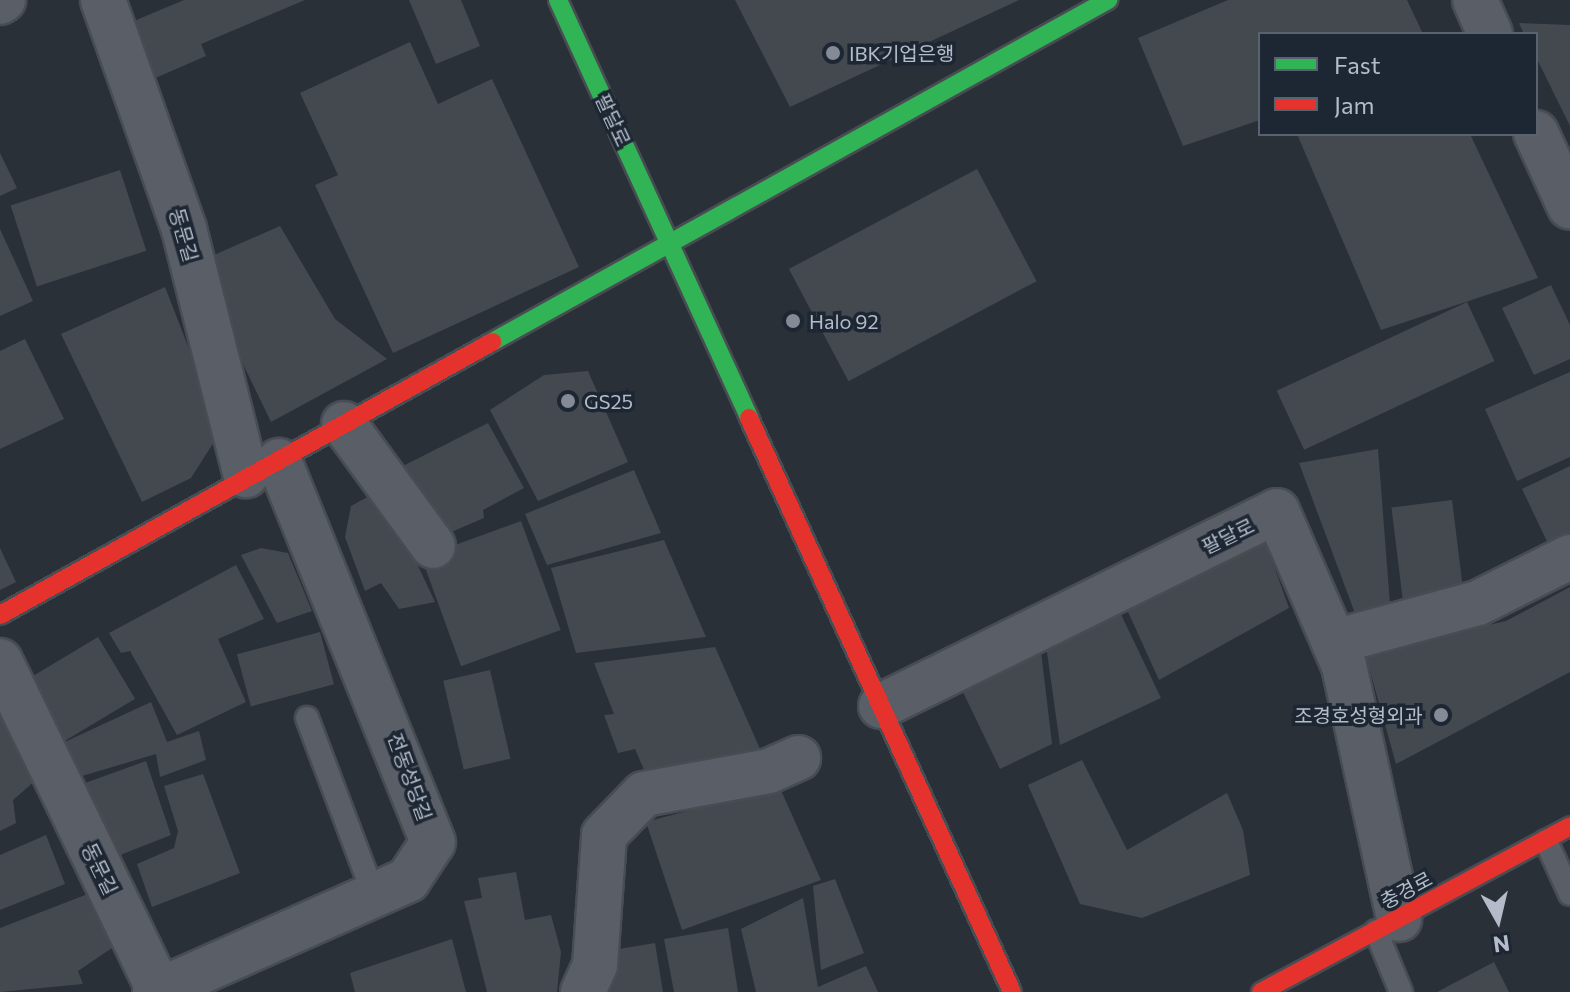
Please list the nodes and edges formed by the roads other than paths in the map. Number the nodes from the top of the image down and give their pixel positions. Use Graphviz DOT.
graph roads {
  1 [pos="103,0"];
  2 [pos="558,0"];
  3 [pos="1108,0"];
  4 [pos="1475,0"];
  5 [pos="1489,32"];
  6 [pos="1537,136"];
  7 [pos="1570,207"];
  8 [pos="668,241"];
  9 [pos="344,424"];
  10 [pos="262,468"];
  11 [pos="433,546"];
  12 [pos="1570,557"];
  13 [pos="0,615"];
  14 [pos="1334,642"];
  15 [pos="0,661"];
  16 [pos="881,706"];
  17 [pos="307,718"];
  18 [pos="798,758"];
  19 [pos="1570,826"];
  20 [pos="1546,841"];
  21 [pos="1570,894"];
  22 [pos="374,895"];
  23 [pos="1387,925"];
  24 [pos="157,991"];
  25 [pos="583,992"];
  26 [pos="1012,992"];
  27 [pos="1261,992"];
  28 [pos="1401,992"];
  1 -- 10 [label="street, 동문길"];
  2 -- 8 [label="street, 팔달로"];
  3 -- 8 [label="street"];
  4 -- 5 [label="street"];
  6 -- 7 [label="street"];
  8 -- 9 [label="street"];
  8 -- 16 [label="street, 팔달로"];
  9 -- 10 [label="street"];
  9 -- 11 [label="street"];
  10 -- 13 [label="street"];
  10 -- 22 [label="street, 전동성당길"];
  12 -- 14 [label="street"];
  14 -- 16 [label="street, 팔달로"];
  14 -- 23 [label="street, 팔달로"];
  15 -- 24 [label="street, 동문길"];
  16 -- 26 [label="street, 팔달로"];
  17 -- 22 [label="lane"];
  18 -- 25 [label="street"];
  19 -- 20 [label="street, 충경로"];
  20 -- 21 [label="lane"];
  20 -- 23 [label="street, 충경로"];
  22 -- 24 [label="street, 전동성당길"];
  23 -- 27 [label="street, 충경로"];
  23 -- 28 [label="lane"];
}
